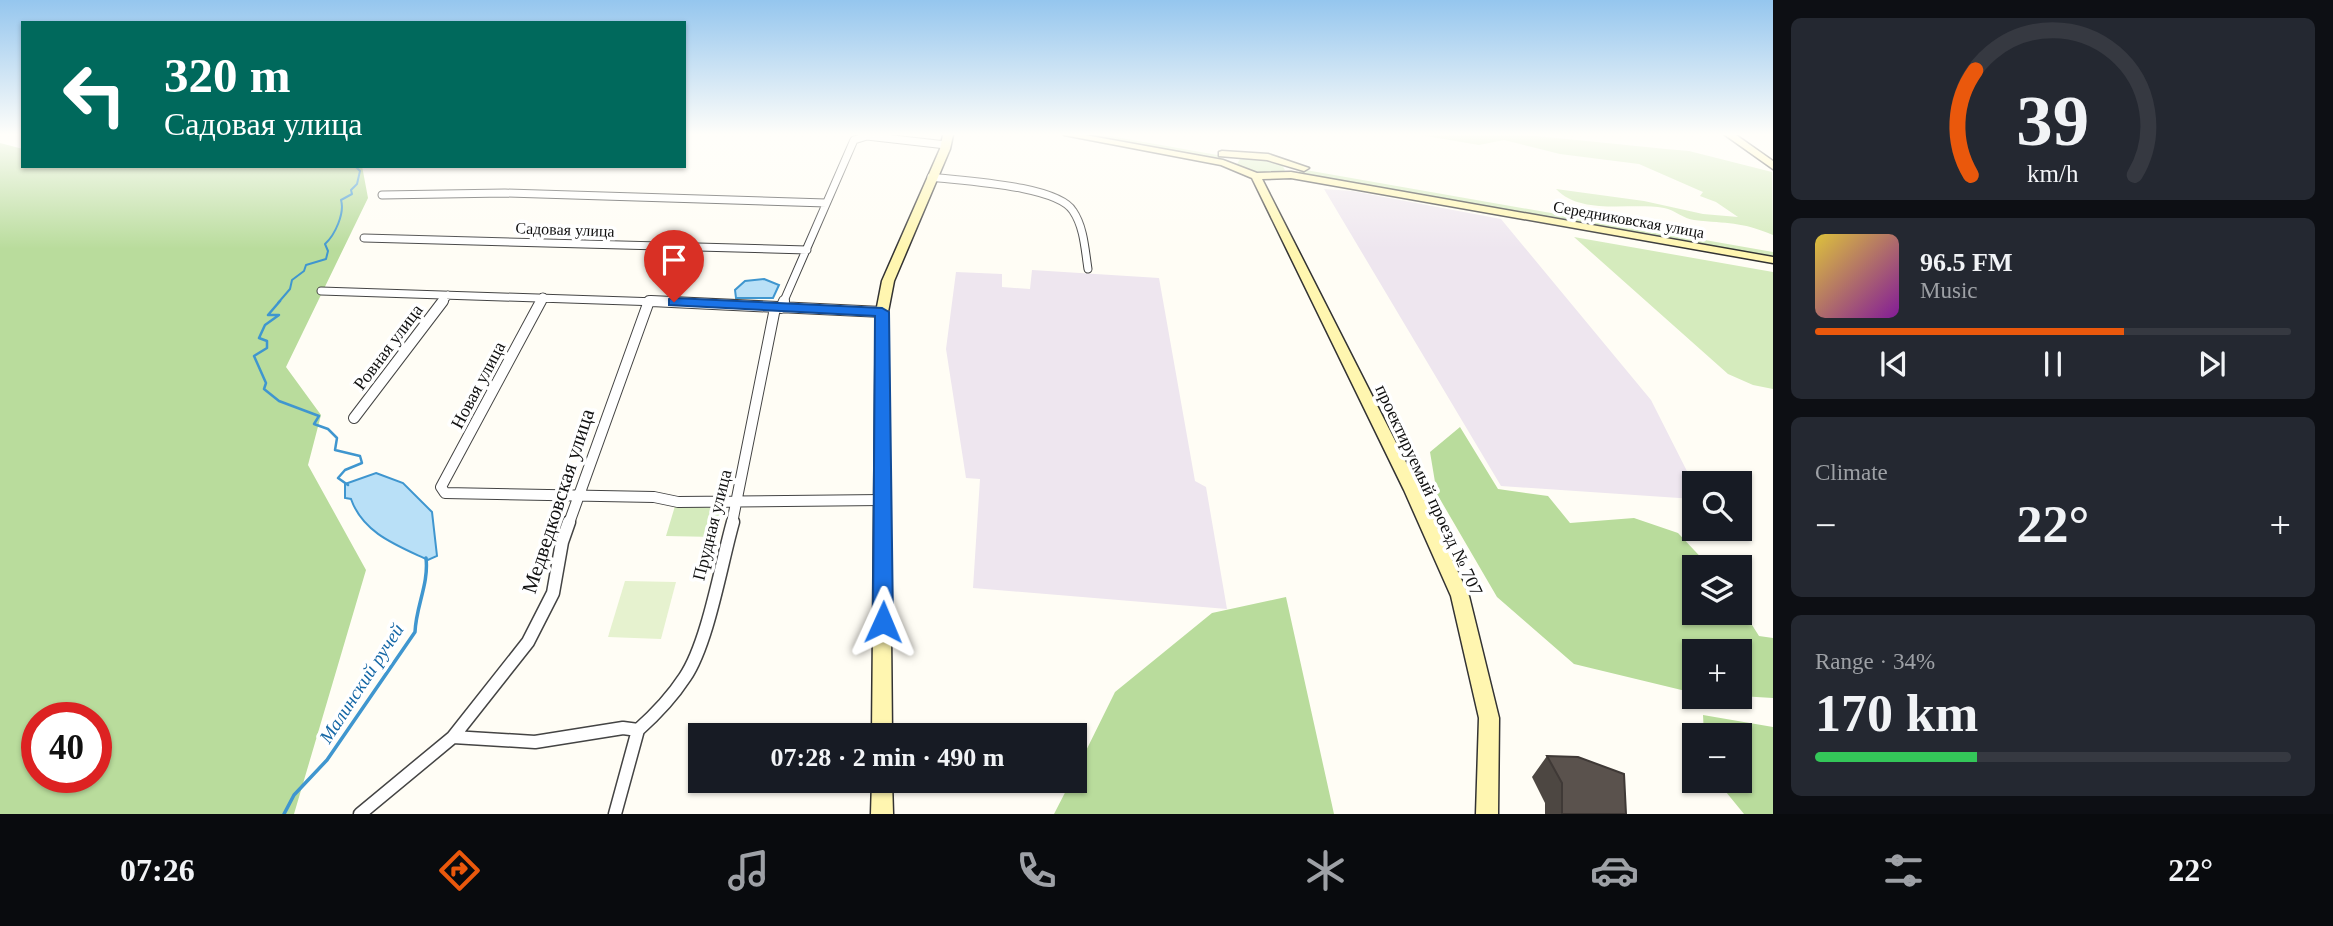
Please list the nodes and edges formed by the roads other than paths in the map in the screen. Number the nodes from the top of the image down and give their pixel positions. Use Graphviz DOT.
graph roads {
  1 [pos="839,173"];
  2 [pos="933,173"];
  3 [pos="1252,173"];
  4 [pos="1280,173"];
  5 [pos="1306,173"];
  6 [pos="1309,173"];
  7 [pos="1256,176"];
  8 [pos="931,177"];
  9 [pos="382,195"];
  10 [pos="826,203"];
  11 [pos="364,238"];
  12 [pos="807,250"];
  13 [pos="1773,251"];
  14 [pos="1773,260"];
  15 [pos="1088,269"];
  16 [pos="321,292"];
  17 [pos="448,295"];
  18 [pos="543,297"];
  19 [pos="649,301"];
  20 [pos="778,308"];
  21 [pos="882,312"];
  22 [pos="354,418"];
  23 [pos="578,496"];
  24 [pos="882,500"];
  25 [pos="738,501"];
  26 [pos="882,723"];
  27 [pos="638,730"];
  28 [pos="453,737"];
  29 [pos="882,793"];
  30 [pos="360,814"];
  31 [pos="615,814"];
  32 [pos="882,814"];
  33 [pos="1487,814"];
  1 -- 10 [label="street, Прудная улица"];
  2 -- 8 [label="street"];
  3 -- 7 [label="street, Середниковская улица"];
  4 -- 7 [label="street, Середниковская улица"];
  5 -- 14 [label="street, Середниковская улица"];
  6 -- 13 [label="street, Середниковская улица"];
  7 -- 33 [label="street, проектируемый проезд № 707"];
  8 -- 15 [label="street"];
  8 -- 21 [label="street"];
  9 -- 10 [label="street, Садовая улица"];
  10 -- 12 [label="street, Прудная улица"];
  11 -- 12 [label="street, Садовая улица"];
  12 -- 20 [label="street, Прудная улица"];
  16 -- 17 [label="street"];
  17 -- 18 [label="street"];
  17 -- 22 [label="street, Ровная улица"];
  18 -- 19 [label="street"];
  18 -- 23 [label="street, Новая улица"];
  19 -- 20 [label="street"];
  19 -- 23 [label="street, Медведковская улица"];
  20 -- 21 [label="street"];
  20 -- 25 [label="street, Прудная улица"];
  21 -- 24 [label="street"];
  23 -- 25 [label="street"];
  23 -- 28 [label="street, Медведковская улица"];
  24 -- 25 [label="street"];
  24 -- 26 [label="street"];
  25 -- 27 [label="street, Прудная улица"];
  27 -- 28 [label="street"];
  27 -- 31 [label="street"];
  28 -- 30 [label="street, Медведковская улица"];
  29 -- 32 [label="street"];
}
